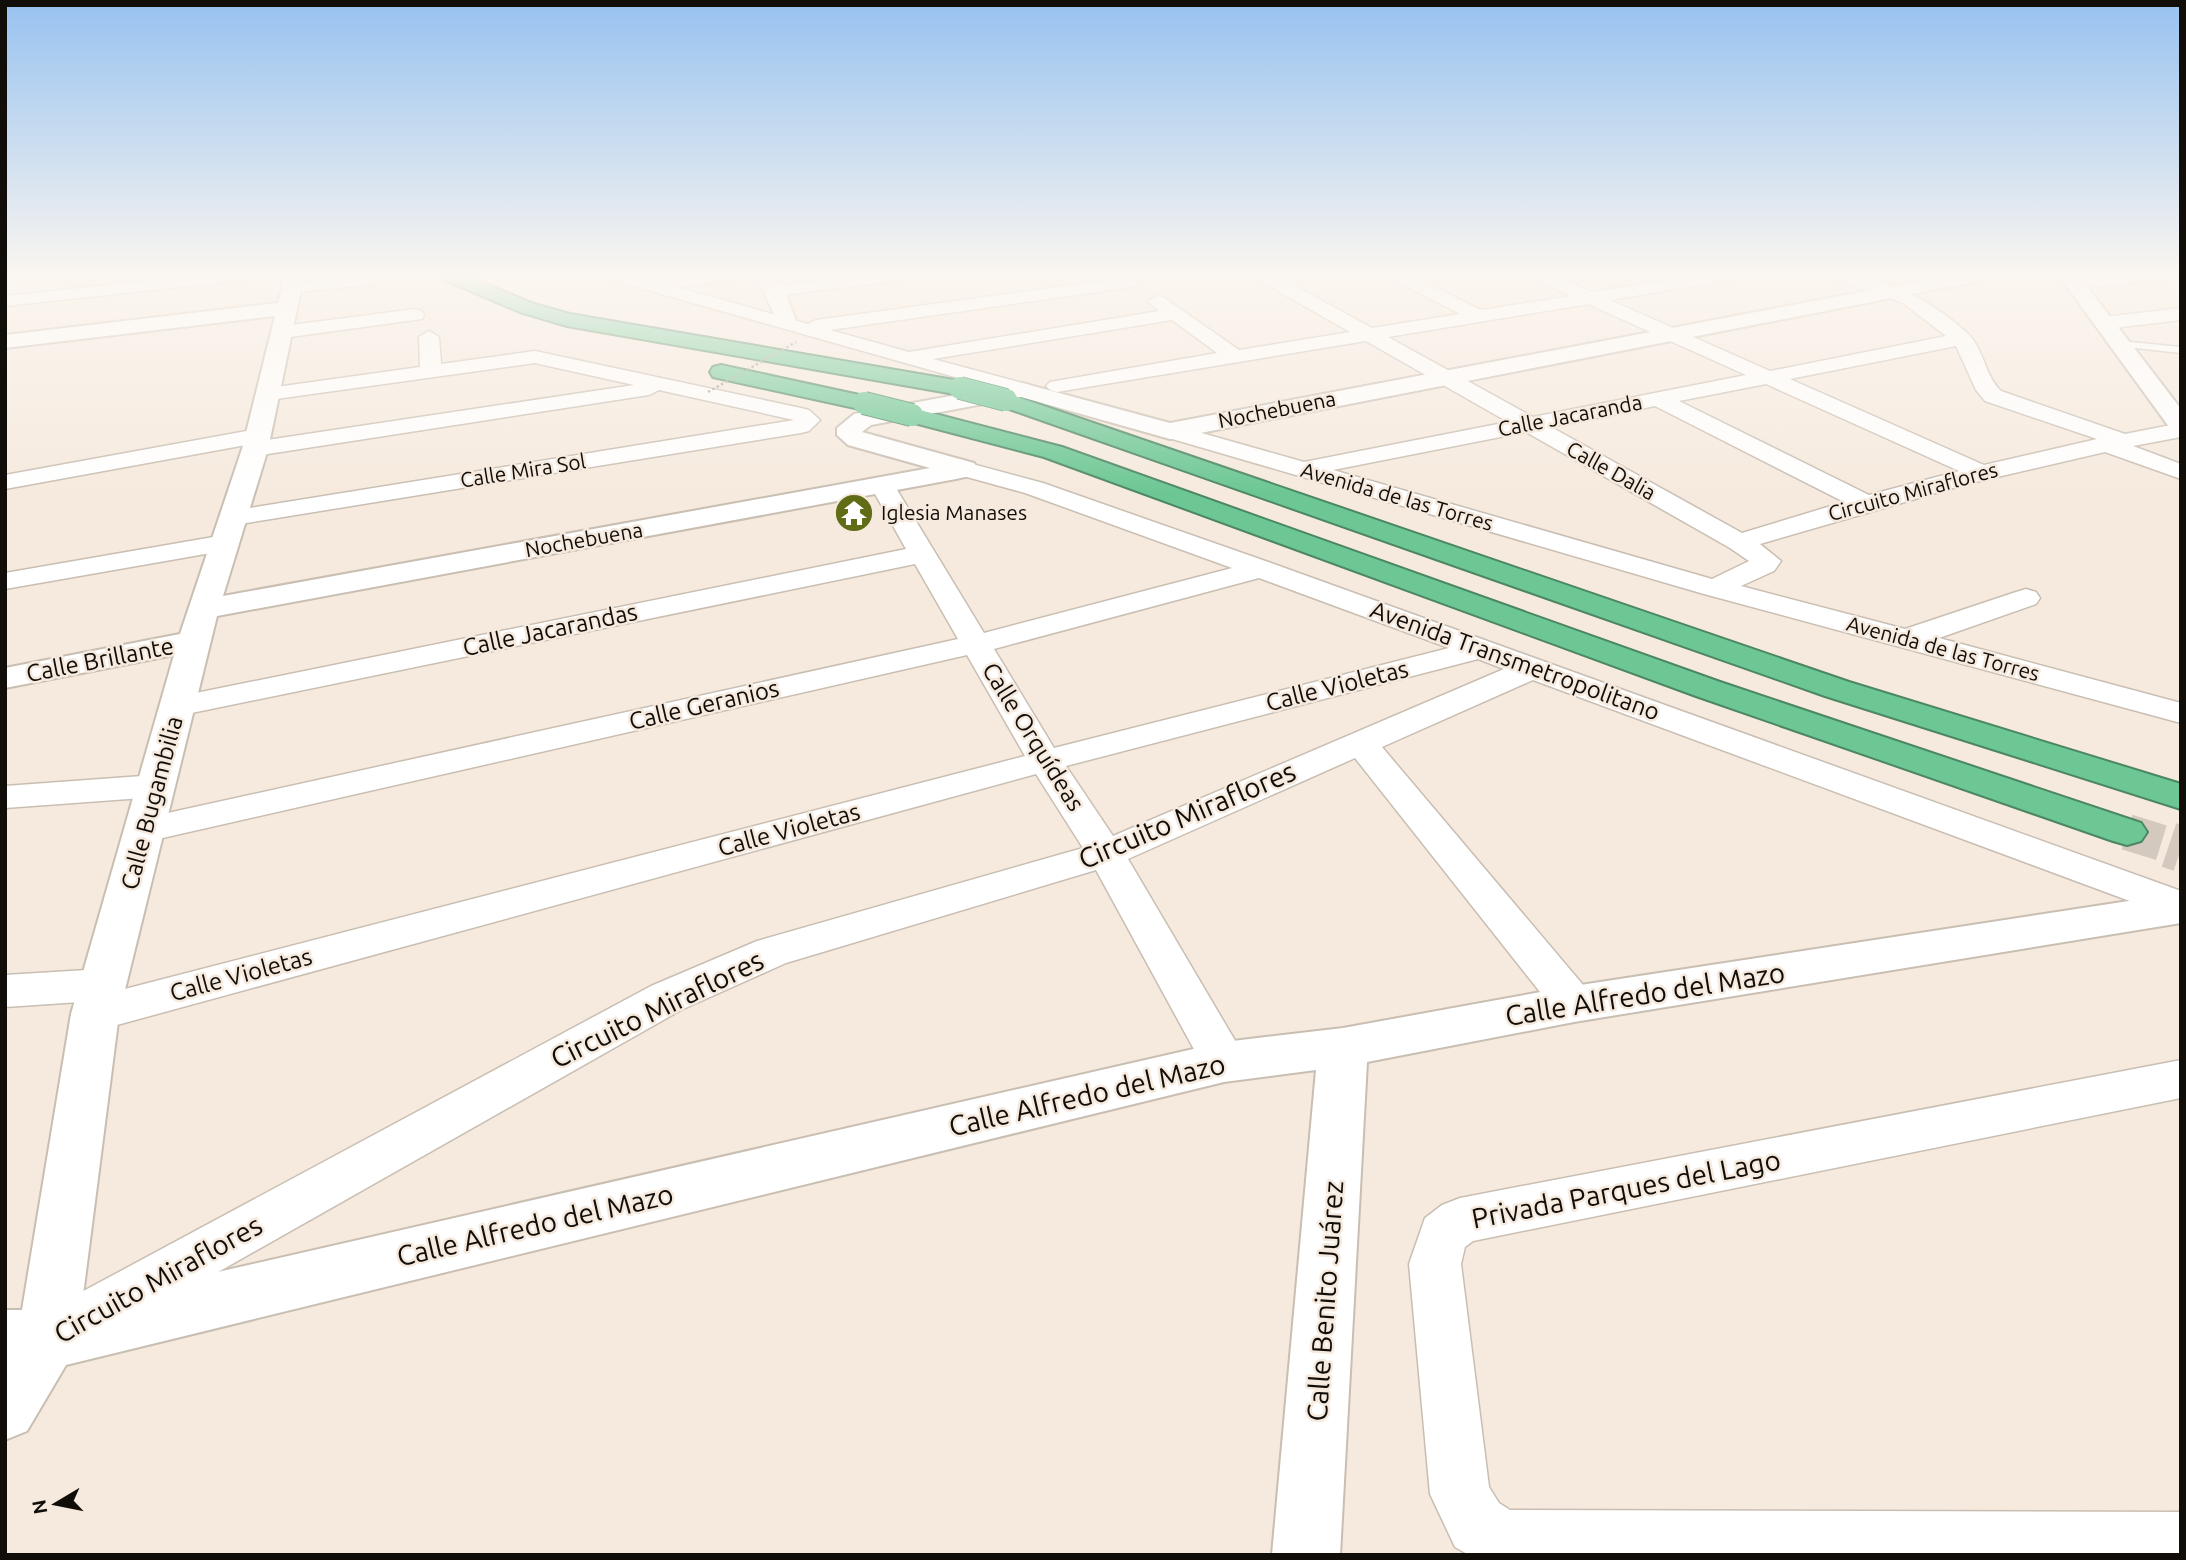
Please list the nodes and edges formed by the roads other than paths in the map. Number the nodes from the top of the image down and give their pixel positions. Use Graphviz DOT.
graph roads {
  1 [pos="279,348"];
  2 [pos="430,348"];
  3 [pos="607,348"];
  4 [pos="730,348"];
  5 [pos="867,348"];
  6 [pos="964,348"];
  7 [pos="1223,348"];
  8 [pos="1281,348"];
  9 [pos="1392,348"];
  10 [pos="1606,348"];
  11 [pos="1703,348"];
  12 [pos="1917,348"];
  13 [pos="1966,348"];
  14 [pos="2123,348"];
  15 [pos="2159,348"];
  16 [pos="2181,350"];
  17 [pos="626,352"];
  18 [pos="1234,356"];
  19 [pos="906,357"];
  20 [pos="706,369"];
  21 [pos="431,371"];
  22 [pos="1768,377"];
  23 [pos="1444,378"];
  24 [pos="1057,386"];
  25 [pos="666,387"];
  26 [pos="269,394"];
  27 [pos="1014,395"];
  28 [pos="1658,399"];
  29 [pos="2170,400"];
  30 [pos="1527,424"];
  31 [pos="2181,428"];
  32 [pos="1170,431"];
  33 [pos="2113,442"];
  34 [pos="256,443"];
  35 [pos="965,469"];
  36 [pos="1302,470"];
  37 [pos="2181,472"];
  38 [pos="1982,473"];
  39 [pos="5,482"];
  40 [pos="881,485"];
  41 [pos="1865,503"];
  42 [pos="229,530"];
  43 [pos="1739,542"];
  44 [pos="922,554"];
  45 [pos="1261,569"];
  46 [pos="5,581"];
  47 [pos="1714,588"];
  48 [pos="2026,598"];
  49 [pos="199,625"];
  50 [pos="1906,639"];
  51 [pos="976,644"];
  52 [pos="1483,649"];
  53 [pos="1533,668"];
  54 [pos="5,678"];
  55 [pos="177,706"];
  56 [pos="2181,713"];
  57 [pos="1360,742"];
  58 [pos="1045,761"];
  59 [pos="156,786"];
  60 [pos="5,797"];
  61 [pos="2181,797"];
  62 [pos="145,830"];
  63 [pos="2127,832"];
  64 [pos="1106,853"];
  65 [pos="2181,907"];
  66 [pos="5,991"];
  67 [pos="99,1000"];
  68 [pos="1574,1004"];
  69 [pos="1343,1047"];
  70 [pos="1224,1062"];
  71 [pos="2181,1079"];
  72 [pos="26,1340"];
  73 [pos="5,1409"];
  74 [pos="2181,1543"];
  75 [pos="1306,1555"];
  1 -- 26 [label="street, Calle Bugambilia"];
  2 -- 21 [label="street"];
  3 -- 17 [label="highway"];
  4 -- 27 [label="highway, bridge"];
  5 -- 19 [label="street, Avenida de las Torres"];
  6 -- 19 [label="street"];
  7 -- 18 [label="street"];
  8 -- 18 [label="street"];
  9 -- 23 [label="street, Calle Dalia"];
  10 -- 23 [label="street, Nochebuena"];
  11 -- 22 [label="street"];
  12 -- 22 [label="street, Calle Jacaranda"];
  13 -- 33 [label="street"];
  14 -- 29 [label="street"];
  15 -- 16 [label="lane"];
  18 -- 24 [label="street"];
  19 -- 27 [label="street, Avenida de las Torres"];
  20 -- 63 [label="highway, bridge"];
  21 -- 25 [label="street"];
  21 -- 26 [label="street"];
  22 -- 28 [label="street, Calle Jacaranda"];
  22 -- 38 [label="street"];
  23 -- 30 [label="street, Calle Dalia"];
  23 -- 32 [label="street, Nochebuena"];
  25 -- 34 [label="street"];
  25 -- 42 [label="street, Calle Mira Sol"];
  26 -- 34 [label="street, Calle Bugambilia"];
  27 -- 32 [label="street, Avenida de las Torres"];
  27 -- 35 [label="street, Avenida Transmetropolitano"];
  27 -- 61 [label="highway"];
  28 -- 30 [label="street, Calle Jacaranda"];
  28 -- 41 [label="street"];
  29 -- 31 [label="street"];
  30 -- 36 [label="street, Calle Jacaranda"];
  30 -- 43 [label="street, Calle Dalia"];
  31 -- 33 [label="street, Circuito Miraflores"];
  32 -- 36 [label="street, Avenida de las Torres"];
  33 -- 37 [label="street"];
  33 -- 38 [label="street, Circuito Miraflores"];
  34 -- 39 [label="street"];
  34 -- 42 [label="street, Calle Bugambilia"];
  35 -- 40 [label="street, Nochebuena"];
  35 -- 45 [label="street, Avenida Transmetropolitano"];
  36 -- 47 [label="street, Avenida de las Torres"];
  38 -- 41 [label="street, Circuito Miraflores"];
  40 -- 44 [label="street, Calle Orquídeas"];
  40 -- 49 [label="street, Nochebuena"];
  41 -- 43 [label="street, Circuito Miraflores"];
  42 -- 46 [label="street, Calle Mira Sol"];
  42 -- 49 [label="street, Calle Bugambilia"];
  43 -- 47 [label="street"];
  44 -- 51 [label="street, Calle Orquídeas"];
  44 -- 55 [label="street, Calle Jacarandas"];
  45 -- 51 [label="street, Calle Geranios"];
  45 -- 52 [label="street, Avenida Transmetropolitano"];
  47 -- 50 [label="street, Avenida de las Torres"];
  48 -- 50 [label="street"];
  49 -- 54 [label="street, Calle Brillante"];
  49 -- 55 [label="street, Calle Bugambilia"];
  50 -- 56 [label="street, Avenida de las Torres"];
  51 -- 58 [label="street, Calle Orquídeas"];
  51 -- 62 [label="street, Calle Geranios"];
  52 -- 53 [label="street, Avenida Transmetropolitano"];
  52 -- 58 [label="street, Calle Violetas"];
  53 -- 57 [label="street, Circuito Miraflores"];
  53 -- 65 [label="street, Avenida Transmetropolitano"];
  55 -- 59 [label="street, Calle Bugambilia"];
  57 -- 64 [label="street, Circuito Miraflores"];
  57 -- 68 [label="street"];
  58 -- 64 [label="street, Calle Orquídeas"];
  58 -- 67 [label="street, Calle Violetas"];
  59 -- 60 [label="street"];
  59 -- 62 [label="street, Calle Bugambilia"];
  62 -- 67 [label="street, Calle Bugambilia"];
  64 -- 70 [label="street, Calle Orquídeas"];
  64 -- 72 [label="street, Circuito Miraflores"];
  65 -- 68 [label="street, Calle Alfredo del Mazo"];
  66 -- 67 [label="street, Calle Violetas"];
  67 -- 72 [label="street, Calle Bugambilia"];
  68 -- 69 [label="street, Calle Alfredo del Mazo"];
  69 -- 70 [label="street, Calle Alfredo del Mazo"];
  69 -- 75 [label="street, Calle Benito Juárez"];
  70 -- 72 [label="street, Calle Alfredo del Mazo"];
  71 -- 74 [label="street, Privada Parques del Lago"];
  72 -- 73 [label="street, Circuito Miraflores"];
}
